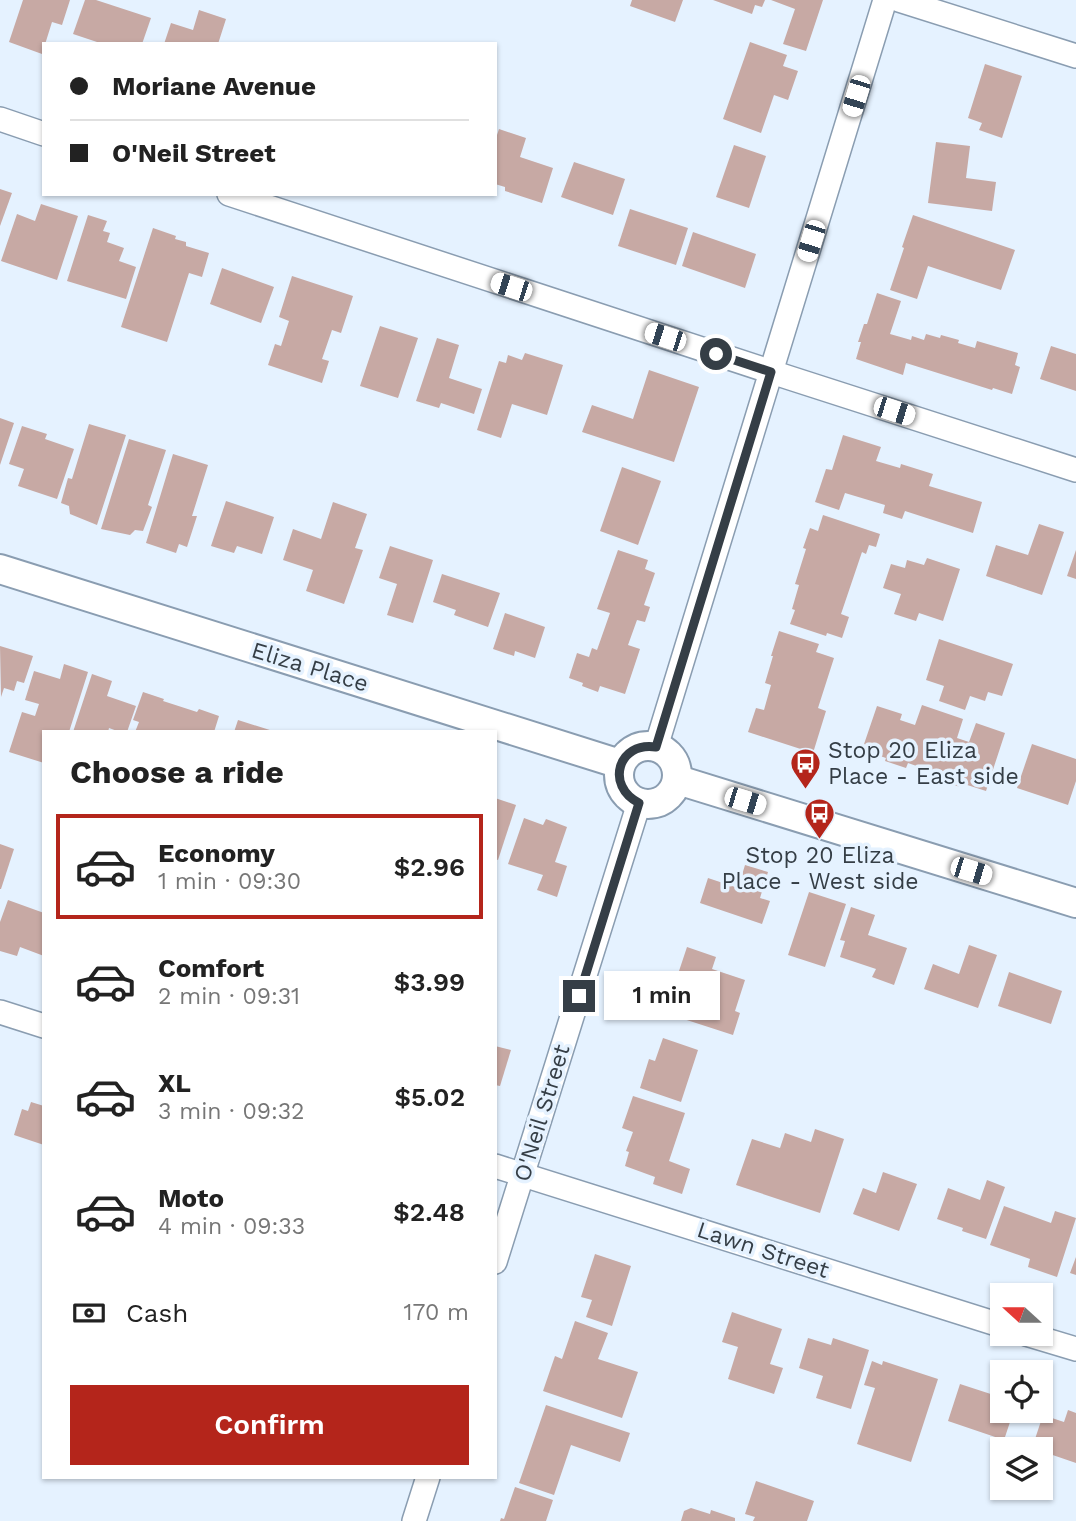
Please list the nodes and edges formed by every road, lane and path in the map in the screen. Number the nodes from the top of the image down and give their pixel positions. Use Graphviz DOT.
graph roads {
  1 [pos="885,0"];
  2 [pos="899,0"];
  3 [pos="1076,56"];
  4 [pos="0,119"];
  5 [pos="42,133"];
  6 [pos="235,196"];
  7 [pos="771,372"];
  8 [pos="1076,470"];
  9 [pos="0,569"];
  10 [pos="656,747"];
  11 [pos="620,764"];
  12 [pos="678,780"];
  13 [pos="639,803"];
  14 [pos="1076,903"];
  15 [pos="0,1012"];
  16 [pos="42,1025"];
  17 [pos="497,1167"];
  18 [pos="523,1174"];
  19 [pos="497,1256"];
  20 [pos="990,1322"];
  21 [pos="1054,1342"];
  22 [pos="1076,1349"];
  23 [pos="427,1479"];
  24 [pos="414,1521"];
  1 -- 7 [label="street"];
  2 -- 3 [label="street"];
  4 -- 5 [label="street"];
  6 -- 7 [label="street"];
  7 -- 8 [label="street"];
  7 -- 10 [label="street"];
  9 -- 11 [label="street, Eliza Place"];
  10 -- 11 [label="street"];
  10 -- 12 [label="street"];
  11 -- 13 [label="street"];
  12 -- 13 [label="street"];
  12 -- 14 [label="street"];
  13 -- 18 [label="street, O'Neil Street"];
  15 -- 16 [label="street"];
  17 -- 18 [label="street, Lawn Street"];
  18 -- 19 [label="street, O'Neil Street"];
  18 -- 20 [label="street, Lawn Street"];
  21 -- 22 [label="street"];
  23 -- 24 [label="street"];
}
